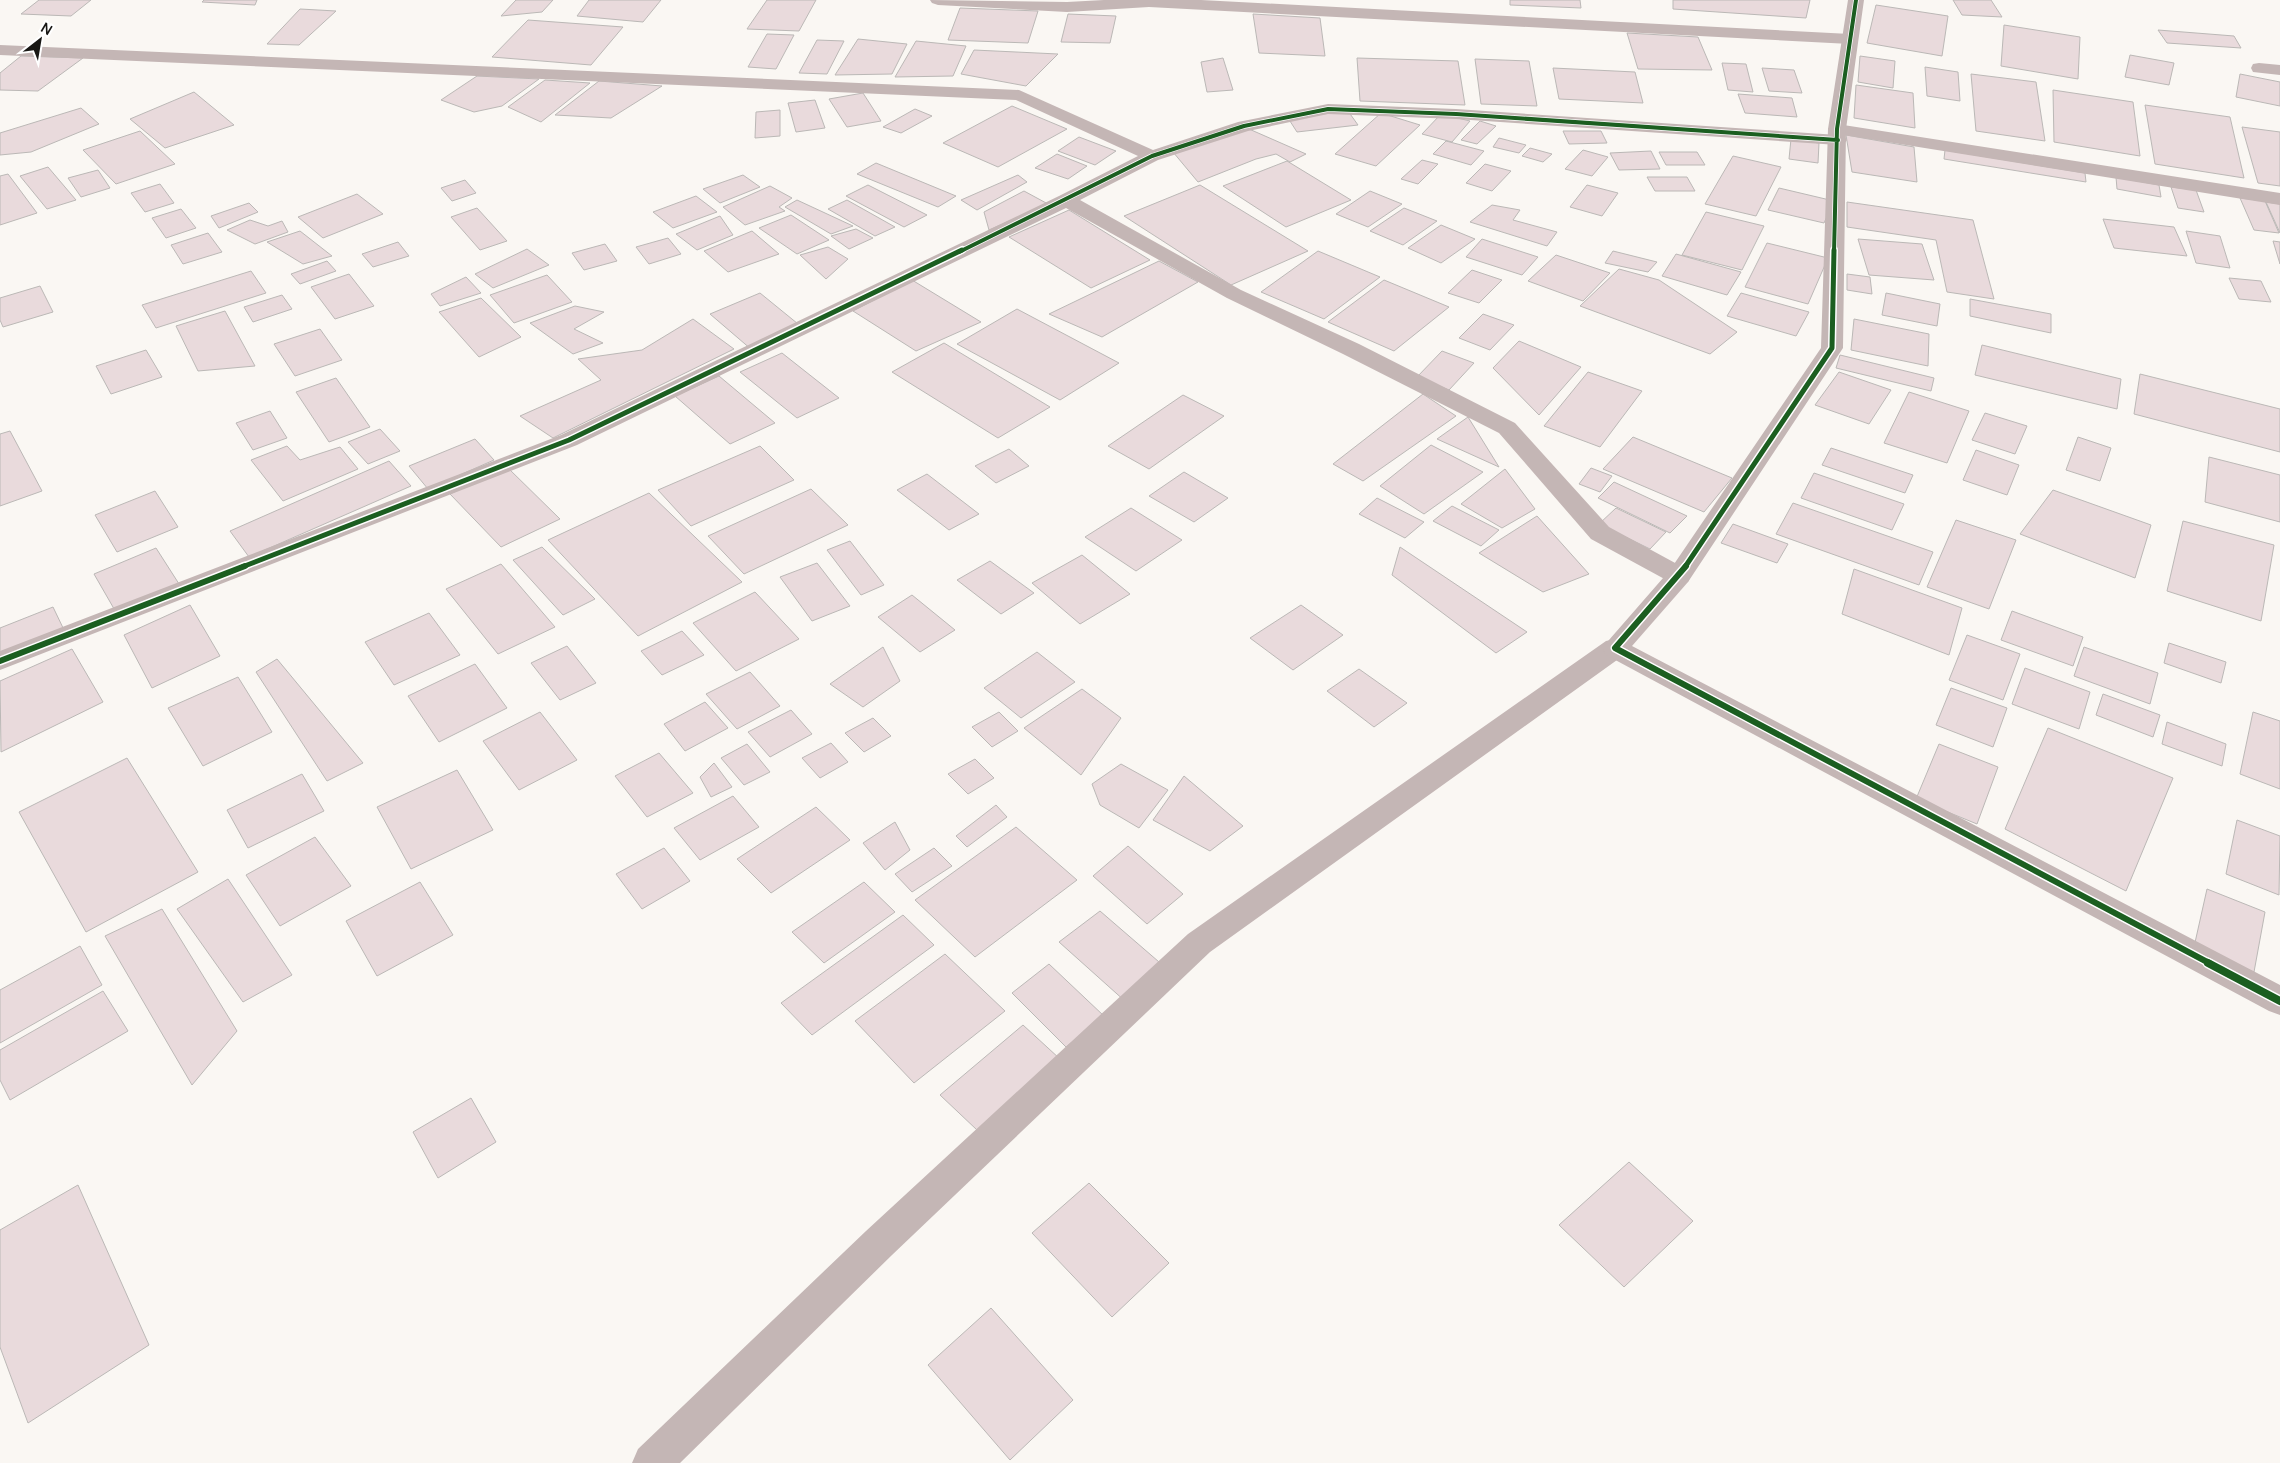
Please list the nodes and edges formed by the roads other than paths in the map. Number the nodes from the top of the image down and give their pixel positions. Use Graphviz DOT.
graph roads {
  1 [pos="938,0"];
  2 [pos="1856,0"];
  3 [pos="1148,1"];
  4 [pos="1850,39"];
  5 [pos="0,50"];
  6 [pos="2259,68"];
  7 [pos="2280,70"];
  8 [pos="1837,134"];
  9 [pos="1152,156"];
  10 [pos="2280,199"];
  11 [pos="1066,200"];
  12 [pos="1679,576"];
  13 [pos="1615,648"];
  14 [pos="0,661"];
  15 [pos="2280,1001"];
  16 [pos="652,1463"];
  1 -- 3 [label="street"];
  2 -- 4 [label="street"];
  3 -- 4 [label="street"];
  4 -- 8 [label="street"];
  5 -- 9 [label="street"];
  6 -- 7 [label="street"];
  8 -- 9 [label="street"];
  8 -- 10 [label="street"];
  8 -- 12 [label="street"];
  9 -- 11 [label="street"];
  11 -- 12 [label="street"];
  11 -- 14 [label="street"];
  12 -- 13 [label="street"];
  13 -- 15 [label="street"];
  13 -- 16 [label="street"];
}
